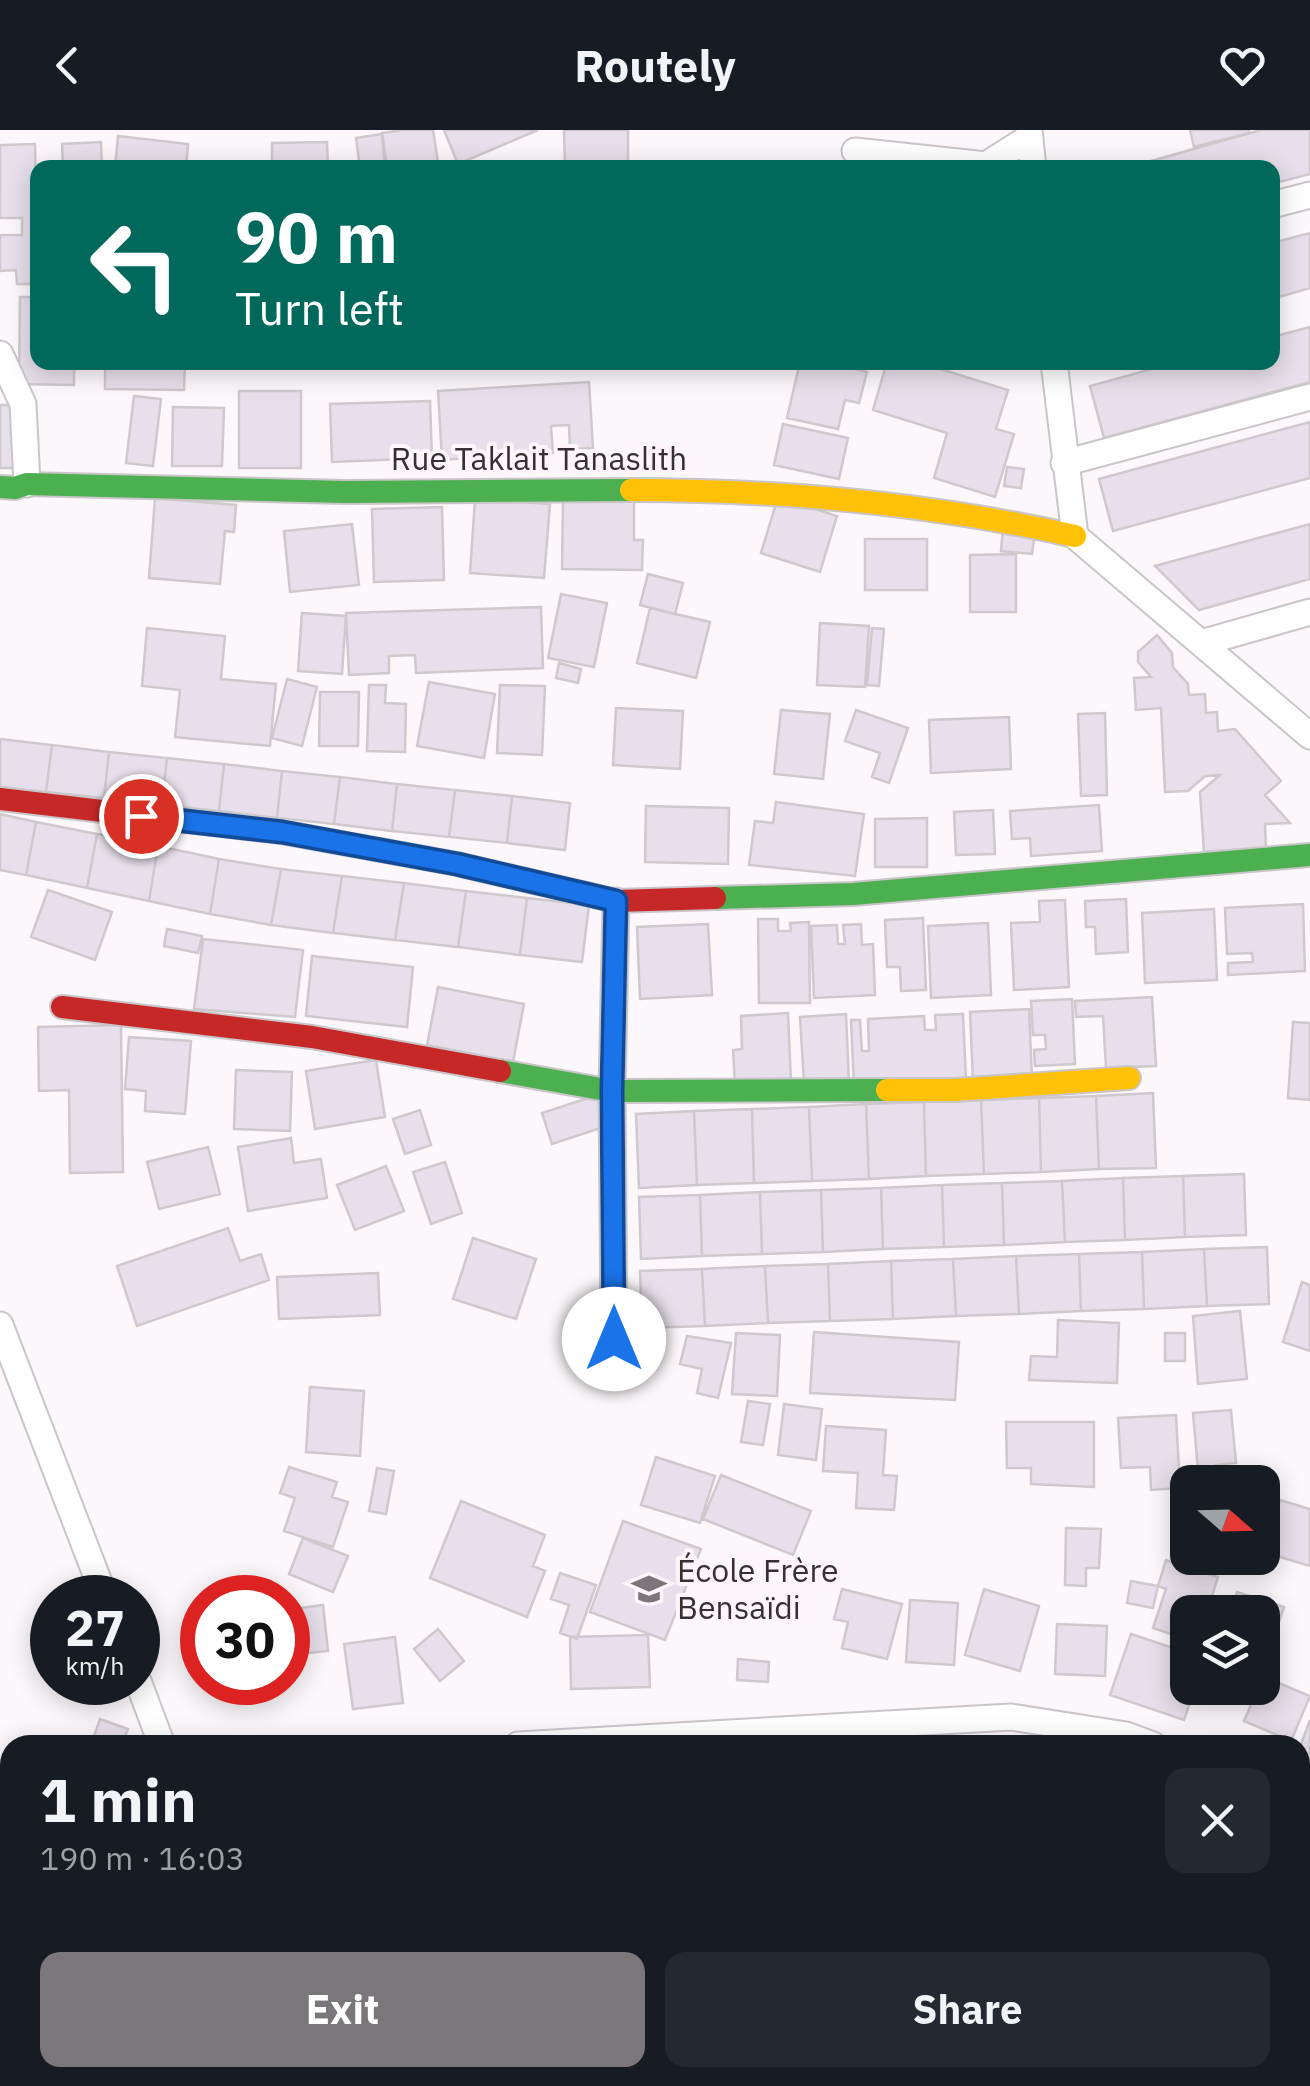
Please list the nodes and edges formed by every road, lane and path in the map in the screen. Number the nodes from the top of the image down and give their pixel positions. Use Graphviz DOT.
graph roads {
  1 [pos="1029,134"];
  2 [pos="855,151"];
  3 [pos="946,160"];
  4 [pos="992,160"];
  5 [pos="1032,160"];
  6 [pos="1310,195"];
  7 [pos="1280,203"];
  8 [pos="0,354"];
  9 [pos="1055,370"];
  10 [pos="1310,397"];
  11 [pos="1064,463"];
  12 [pos="27,484"];
  13 [pos="0,487"];
  14 [pos="1075,536"];
  15 [pos="1310,612"];
  16 [pos="1201,643"];
  17 [pos="1310,736"];
  18 [pos="0,799"];
  19 [pos="1310,855"];
  20 [pos="616,901"];
  21 [pos="62,1007"];
  22 [pos="1128,1078"];
  23 [pos="612,1090"];
  24 [pos="0,1326"];
  25 [pos="614,1339"];
  26 [pos="96,1575"];
  27 [pos="147,1705"];
  28 [pos="158,1735"];
  29 [pos="694,1735"];
  30 [pos="1126,1735"];
  1 -- 4 [label="street"];
  1 -- 5 [label="street"];
  2 -- 3 [label="street"];
  6 -- 7 [label="street"];
  8 -- 12 [label="street"];
  9 -- 11 [label="street"];
  10 -- 11 [label="street"];
  11 -- 14 [label="street"];
  12 -- 13 [label="street, Rue Taklait Tanaslith"];
  12 -- 14 [label="street, Rue Taklait Tanaslith"];
  14 -- 16 [label="street"];
  15 -- 16 [label="street"];
  16 -- 17 [label="street"];
  18 -- 20 [label="street"];
  19 -- 20 [label="street"];
  20 -- 23 [label="street"];
  21 -- 23 [label="street"];
  22 -- 23 [label="street"];
  23 -- 25 [label="street"];
  24 -- 26 [label="street"];
  27 -- 28 [label="street"];
  29 -- 30 [label="street"];
}
